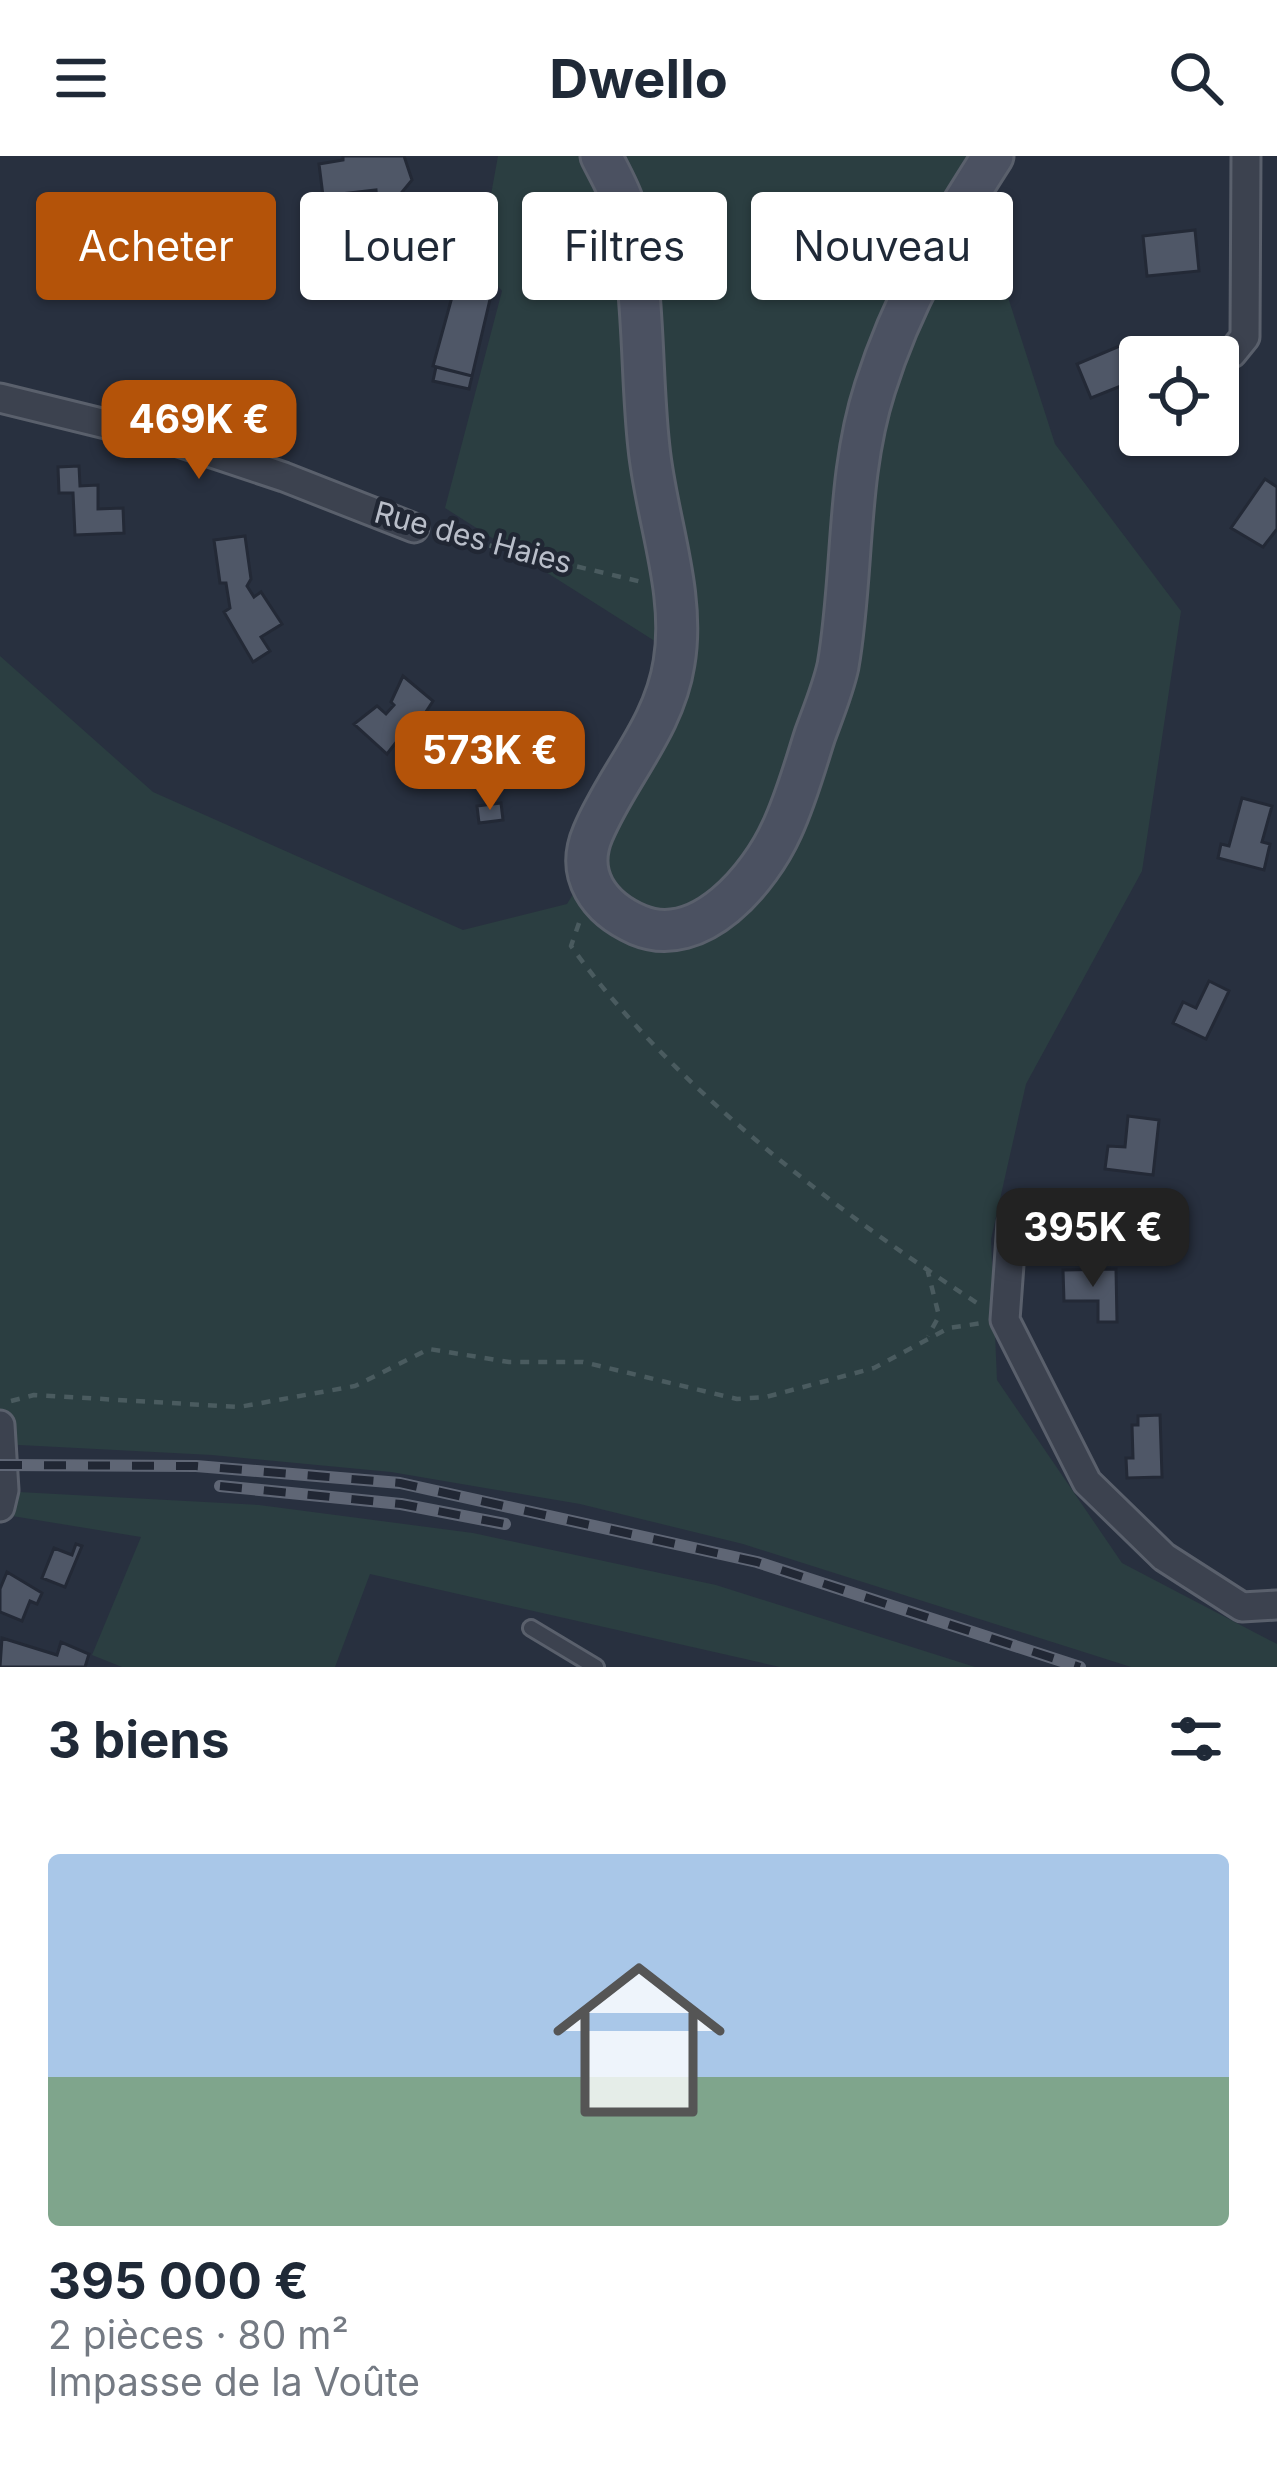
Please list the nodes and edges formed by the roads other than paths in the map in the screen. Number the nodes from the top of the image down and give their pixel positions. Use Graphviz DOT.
graph roads {
  1 [pos="602,156"];
  2 [pos="993,156"];
  3 [pos="1246,156"];
  4 [pos="1239,344"];
  5 [pos="0,398"];
  6 [pos="414,528"];
  7 [pos="1012,1223"];
  8 [pos="0,1425"];
  9 [pos="2,1499"];
  10 [pos="1277,1605"];
  11 [pos="1242,1607"];
  12 [pos="1277,1624"];
  13 [pos="531,1628"];
  14 [pos="596,1667"];
  1 -- 2 [label="street"];
  3 -- 4 [label="street"];
  5 -- 6 [label="street, Rue des Haies"];
  7 -- 11 [label="street"];
  8 -- 9 [label="street"];
  10 -- 11 [label="street"];
  11 -- 12 [label="street"];
  13 -- 14 [label="lane"];
}
